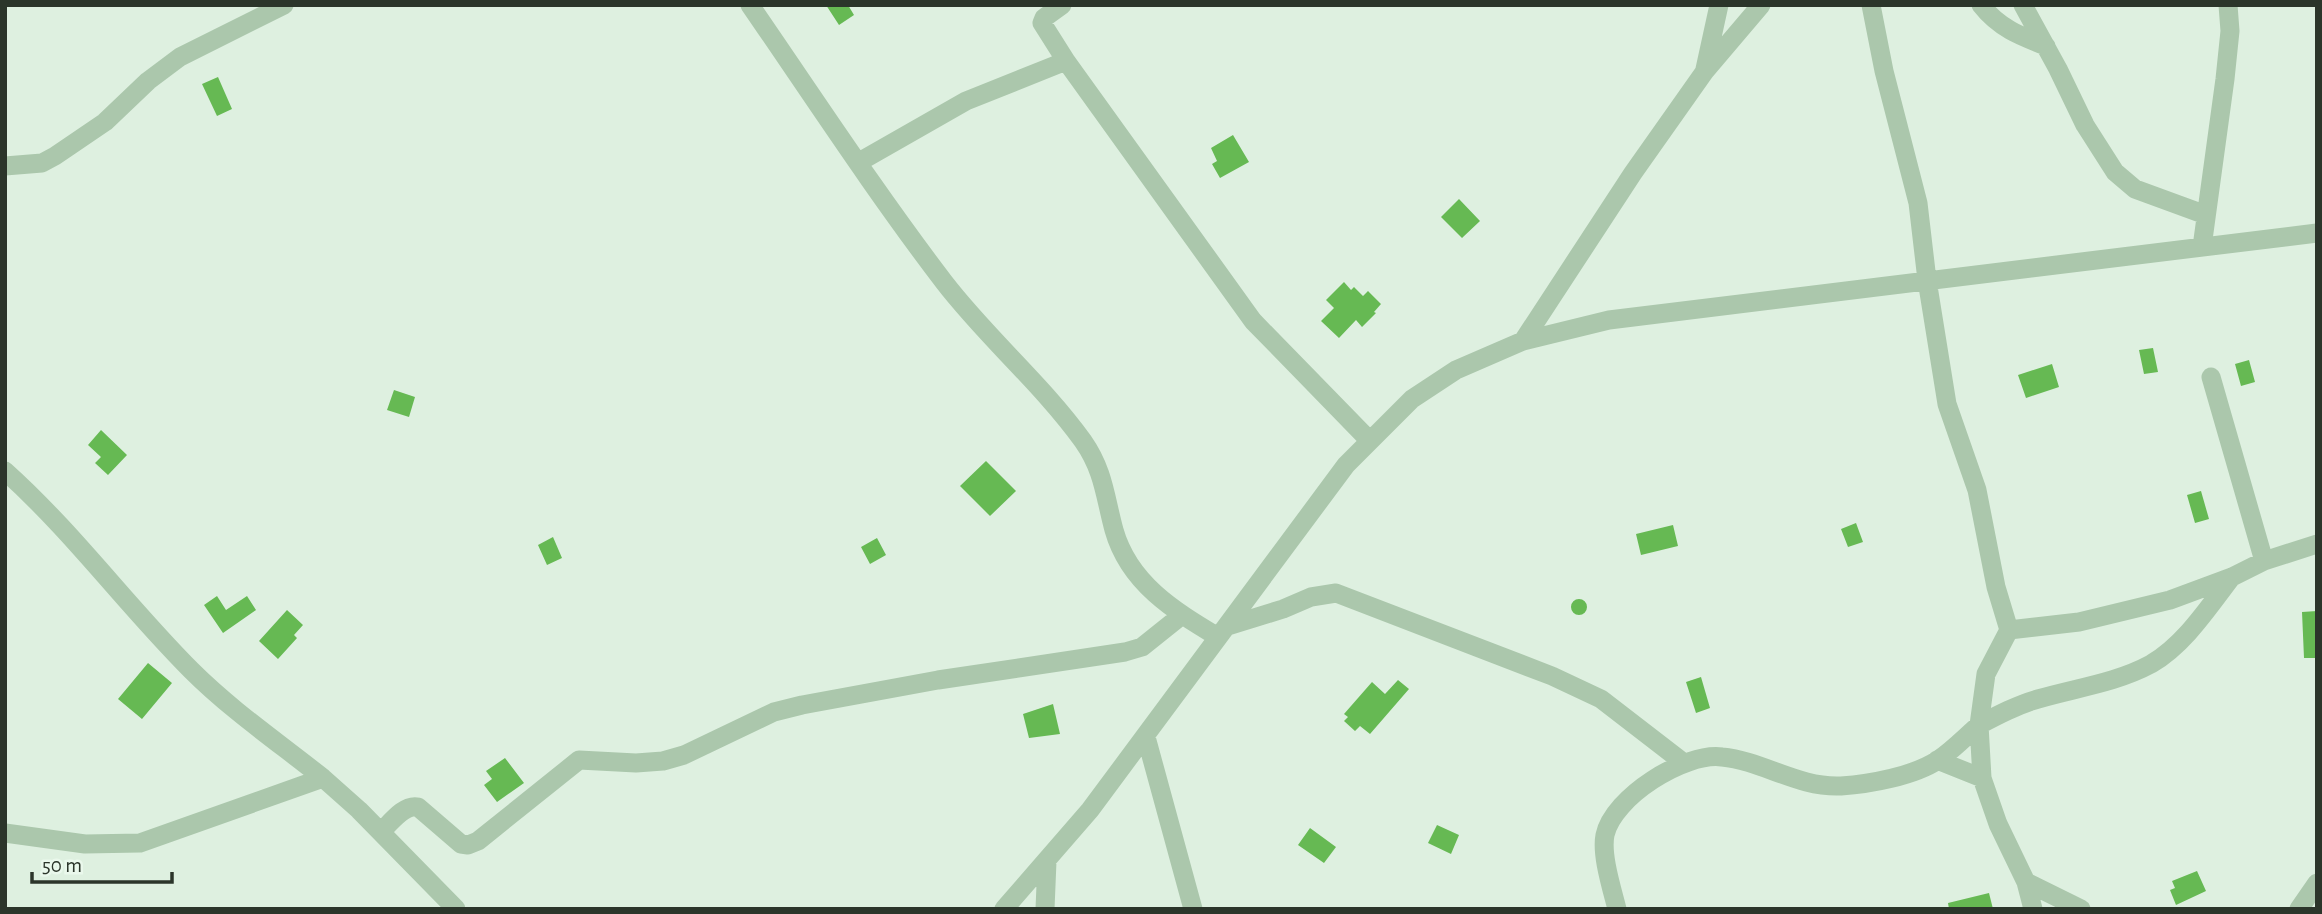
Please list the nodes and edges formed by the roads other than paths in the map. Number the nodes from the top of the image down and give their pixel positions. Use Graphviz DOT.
graph roads {
  1 [pos="284,5"];
  2 [pos="750,5"];
  3 [pos="1062,5"];
  4 [pos="1719,5"];
  5 [pos="1761,5"];
  6 [pos="1871,5"];
  7 [pos="1981,5"];
  8 [pos="2023,5"];
  9 [pos="2228,5"];
  10 [pos="2046,46"];
  11 [pos="1066,61"];
  12 [pos="1705,71"];
  13 [pos="859,162"];
  14 [pos="5,166"];
  15 [pos="2206,215"];
  16 [pos="2317,233"];
  17 [pos="2202,247"];
  18 [pos="1927,280"];
  19 [pos="1523,341"];
  20 [pos="2211,377"];
  21 [pos="1370,441"];
  22 [pos="5,471"];
  23 [pos="2317,544"];
  24 [pos="2264,561"];
  25 [pos="2232,577"];
  26 [pos="1182,615"];
  27 [pos="2009,630"];
  28 [pos="1223,631"];
  29 [pos="1979,725"];
  30 [pos="1146,737"];
  31 [pos="1937,760"];
  32 [pos="1684,763"];
  33 [pos="323,778"];
  34 [pos="1982,778"];
  35 [pos="381,832"];
  36 [pos="5,834"];
  37 [pos="1047,861"];
  38 [pos="2026,882"];
  39 [pos="2317,883"];
  40 [pos="456,909"];
  41 [pos="1004,909"];
  42 [pos="1045,909"];
  43 [pos="1193,909"];
  44 [pos="1617,909"];
  45 [pos="2033,909"];
  46 [pos="2081,909"];
  47 [pos="2299,909"];
  1 -- 14 [label="street"];
  2 -- 13 [label="street"];
  3 -- 11 [label="street"];
  4 -- 12 [label="street"];
  5 -- 12 [label="street"];
  6 -- 18 [label="street"];
  7 -- 10 [label="street"];
  8 -- 10 [label="street"];
  9 -- 15 [label="street"];
  10 -- 15 [label="street"];
  11 -- 13 [label="street"];
  11 -- 21 [label="street"];
  12 -- 19 [label="street"];
  13 -- 26 [label="street"];
  15 -- 17 [label="street"];
  16 -- 17 [label="street"];
  17 -- 18 [label="street"];
  18 -- 19 [label="street"];
  18 -- 27 [label="street"];
  19 -- 21 [label="street"];
  20 -- 24 [label="street"];
  21 -- 28 [label="street"];
  22 -- 33 [label="street"];
  23 -- 24 [label="street"];
  24 -- 25 [label="street"];
  25 -- 27 [label="street"];
  25 -- 29 [label="street"];
  26 -- 28 [label="street"];
  26 -- 35 [label="street"];
  27 -- 29 [label="street"];
  28 -- 30 [label="street"];
  28 -- 32 [label="street"];
  29 -- 31 [label="street"];
  29 -- 34 [label="street"];
  30 -- 37 [label="street"];
  30 -- 43 [label="street"];
  31 -- 32 [label="street"];
  31 -- 34 [label="street"];
  32 -- 44 [label="street"];
  33 -- 35 [label="street"];
  33 -- 36 [label="street"];
  34 -- 38 [label="street"];
  35 -- 40 [label="street"];
  37 -- 41 [label="street"];
  37 -- 42 [label="street"];
  38 -- 45 [label="street"];
  38 -- 46 [label="street"];
  39 -- 47 [label="street"];
}
